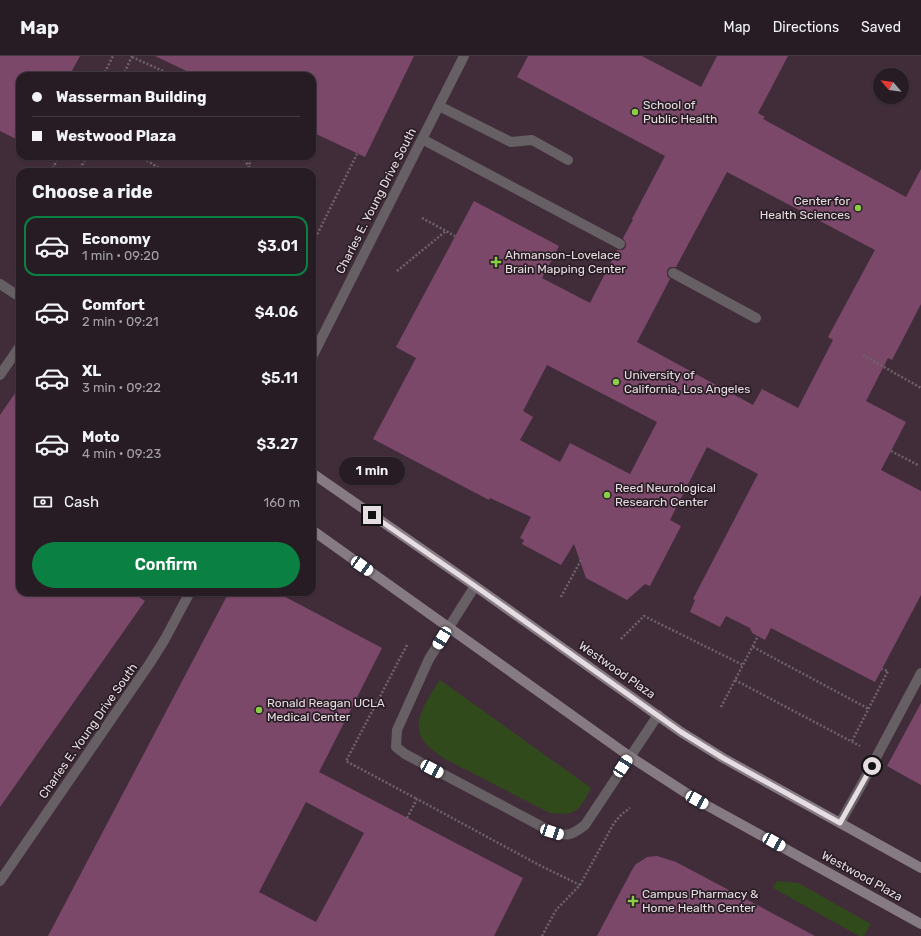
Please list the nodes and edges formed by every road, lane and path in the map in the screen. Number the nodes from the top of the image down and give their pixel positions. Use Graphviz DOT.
graph roads {
  1 [pos="113,56"];
  2 [pos="464,56"];
  3 [pos="132,57"];
  4 [pos="104,72"];
  5 [pos="125,72"];
  6 [pos="165,72"];
  7 [pos="439,106"];
  8 [pos="422,139"];
  9 [pos="357,154"];
  10 [pos="146,160"];
  11 [pos="245,160"];
  12 [pos="251,160"];
  13 [pos="568,160"];
  14 [pos="249,167"];
  15 [pos="159,168"];
  16 [pos="422,218"];
  17 [pos="446,231"];
  18 [pos="455,236"];
  19 [pos="316,237"];
  20 [pos="620,244"];
  21 [pos="397,271"];
  22 [pos="673,273"];
  23 [pos="0,284"];
  24 [pos="16,294"];
  25 [pos="756,318"];
  26 [pos="316,350"];
  27 [pos="16,352"];
  28 [pos="863,355"];
  29 [pos="0,375"];
  30 [pos="921,388"];
  31 [pos="891,451"];
  32 [pos="918,466"];
  33 [pos="316,476"];
  34 [pos="316,533"];
  35 [pos="581,560"];
  36 [pos="475,586"];
  37 [pos="188,596"];
  38 [pos="561,596"];
  39 [pos="449,627"];
  40 [pos="758,636"];
  41 [pos="621,638"];
  42 [pos="753,647"];
  43 [pos="743,666"];
  44 [pos="882,668"];
  45 [pos="921,673"];
  46 [pos="735,680"];
  47 [pos="721,707"];
  48 [pos="869,709"];
  49 [pos="658,715"];
  50 [pos="852,741"];
  51 [pos="878,755"];
  52 [pos="630,756"];
  53 [pos="630,808"];
  54 [pos="407,818"];
  55 [pos="840,823"];
  56 [pos="921,868"];
  57 [pos="0,881"];
  58 [pos="580,884"];
  59 [pos="921,924"];
  60 [pos="542,936"];
  1 -- 4 [label="path"];
  2 -- 7 [label="street, Charles E. Young Drive South"];
  3 -- 5 [label="path"];
  3 -- 6 [label="path"];
  7 -- 8 [label="street, Charles E. Young Drive South"];
  7 -- 13 [label="street"];
  8 -- 20 [label="street"];
  8 -- 26 [label="street, Charles E. Young Drive South"];
  9 -- 19 [label="path"];
  10 -- 15 [label="path"];
  11 -- 14 [label="path"];
  12 -- 14 [label="path"];
  16 -- 17 [label="path"];
  17 -- 18 [label="path"];
  17 -- 21 [label="path"];
  22 -- 25 [label="street"];
  23 -- 24 [label="street"];
  27 -- 29 [label="street"];
  28 -- 30 [label="path"];
  31 -- 32 [label="path"];
  33 -- 36 [label="main road, Westwood Plaza"];
  34 -- 39 [label="main road, Westwood Plaza"];
  35 -- 38 [label="path"];
  36 -- 39 [label="street"];
  36 -- 49 [label="main road, Westwood Plaza"];
  37 -- 57 [label="street, Charles E. Young Drive South"];
  39 -- 52 [label="main road, Westwood Plaza"];
  39 -- 52 [label="street"];
  40 -- 42 [label="path"];
  41 -- 43 [label="path"];
  42 -- 43 [label="path"];
  42 -- 48 [label="path"];
  43 -- 46 [label="path"];
  44 -- 48 [label="path"];
  45 -- 51 [label="street"];
  46 -- 47 [label="path"];
  46 -- 50 [label="path"];
  48 -- 50 [label="path"];
  49 -- 52 [label="street"];
  49 -- 55 [label="main road, Westwood Plaza"];
  50 -- 51 [label="path"];
  51 -- 55 [label="street"];
  52 -- 59 [label="main road, Westwood Plaza"];
  53 -- 58 [label="path"];
  54 -- 58 [label="path"];
  55 -- 56 [label="main road, Westwood Plaza"];
  58 -- 60 [label="path"];
}
